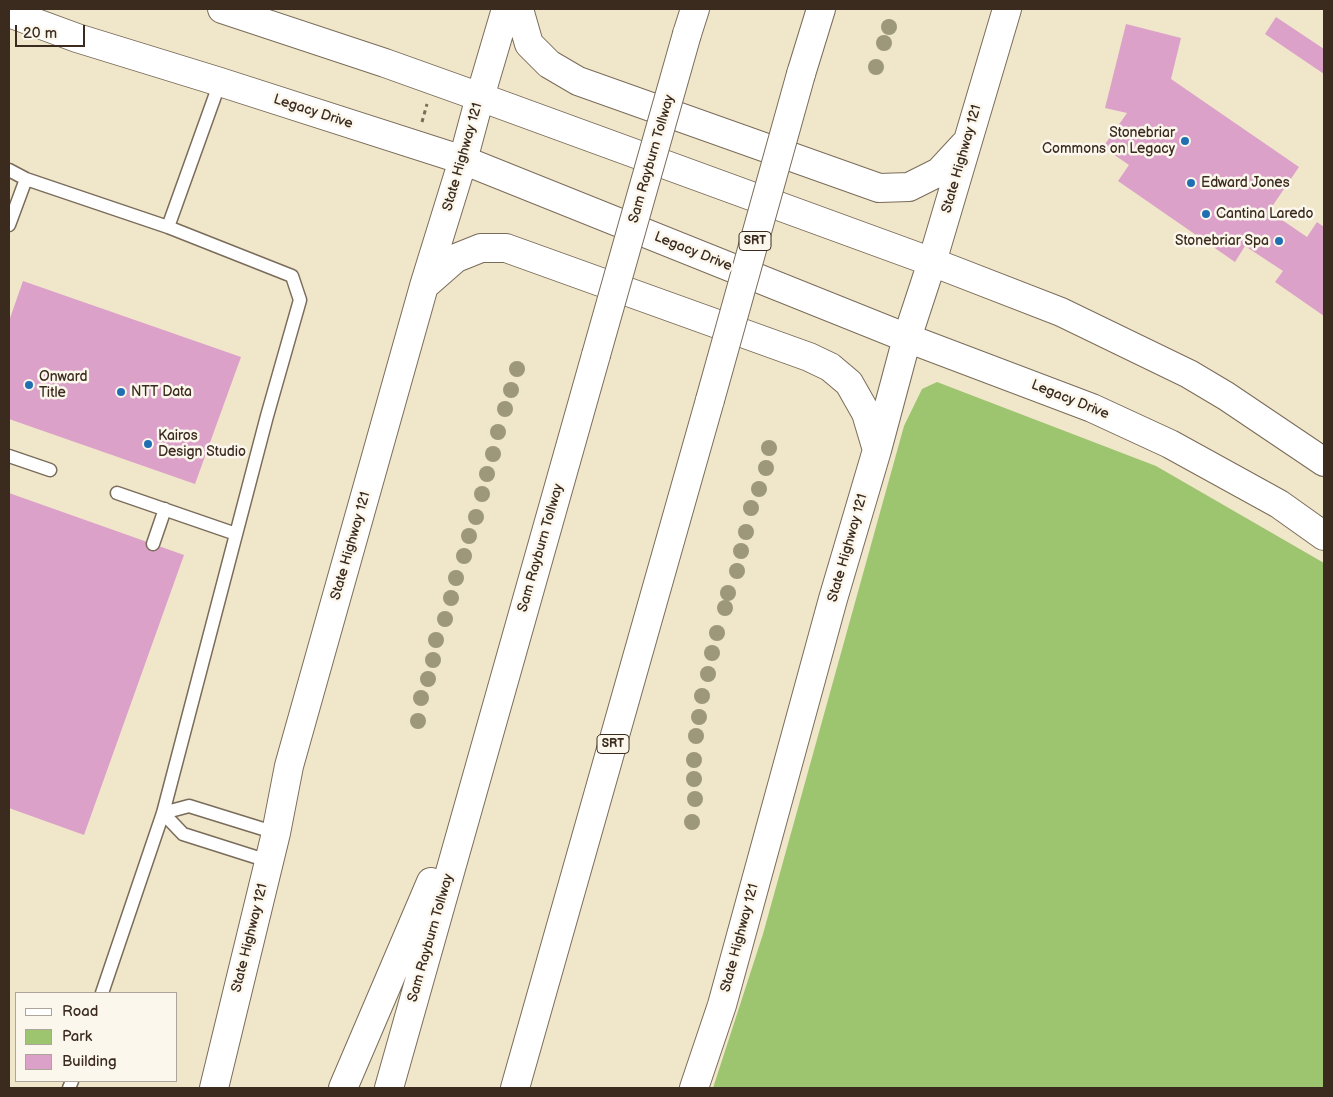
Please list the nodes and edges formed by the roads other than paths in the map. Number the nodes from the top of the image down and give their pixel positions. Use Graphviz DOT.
graph roads {
  1 [pos="222,9"];
  2 [pos="506,9"];
  3 [pos="519,9"];
  4 [pos="695,9"];
  5 [pos="821,9"];
  6 [pos="1007,9"];
  7 [pos="11,13"];
  8 [pos="220,82"];
  9 [pos="480,97"];
  10 [pos="967,142"];
  11 [pos="463,160"];
  12 [pos="9,170"];
  13 [pos="26,178"];
  14 [pos="9,225"];
  15 [pos="168,227"];
  16 [pos="932,262"];
  17 [pos="424,286"];
  18 [pos="908,338"];
  19 [pos="877,450"];
  20 [pos="9,456"];
  21 [pos="1324,462"];
  22 [pos="50,470"];
  23 [pos="117,493"];
  24 [pos="1279,504"];
  25 [pos="165,509"];
  26 [pos="1324,526"];
  27 [pos="236,534"];
  28 [pos="1324,536"];
  29 [pos="153,544"];
  30 [pos="475,780"];
  31 [pos="163,813"];
  32 [pos="276,833"];
  33 [pos="268,861"];
  34 [pos="102,992"];
  35 [pos="214,1088"];
  36 [pos="343,1088"];
  37 [pos="389,1088"];
  38 [pos="515,1088"];
  39 [pos="694,1088"];
  1 -- 9 [label="main road"];
  2 -- 9 [label="main road, State Highway 121"];
  3 -- 10 [label="main road"];
  4 -- 30 [label="main road, Sam Rayburn Tollway, bridge"];
  5 -- 38 [label="main road, SRT, bridge"];
  6 -- 10 [label="main road, State Highway 121"];
  7 -- 8 [label="main road, Legacy Drive"];
  8 -- 11 [label="main road, Legacy Drive"];
  8 -- 15 [label="lane"];
  9 -- 11 [label="main road, State Highway 121"];
  9 -- 16 [label="main road"];
  10 -- 16 [label="main road, State Highway 121"];
  11 -- 17 [label="main road, State Highway 121"];
  11 -- 18 [label="main road, Legacy Drive"];
  12 -- 13 [label="lane"];
  13 -- 14 [label="lane"];
  13 -- 15 [label="lane"];
  15 -- 27 [label="lane"];
  16 -- 18 [label="main road, State Highway 121"];
  16 -- 21 [label="main road"];
  17 -- 19 [label="main road"];
  17 -- 32 [label="main road, State Highway 121"];
  18 -- 19 [label="main road, State Highway 121"];
  18 -- 24 [label="main road, Legacy Drive"];
  19 -- 39 [label="main road, State Highway 121"];
  20 -- 22 [label="lane"];
  23 -- 25 [label="lane"];
  24 -- 26 [label="lane"];
  24 -- 28 [label="main road, Legacy Drive"];
  25 -- 27 [label="lane"];
  25 -- 29 [label="lane"];
  27 -- 31 [label="lane"];
  30 -- 36 [label="main road"];
  30 -- 37 [label="main road, Sam Rayburn Tollway"];
  31 -- 32 [label="lane"];
  31 -- 33 [label="lane"];
  31 -- 34 [label="lane"];
  32 -- 33 [label="main road, State Highway 121"];
  33 -- 35 [label="main road, State Highway 121"];
}
